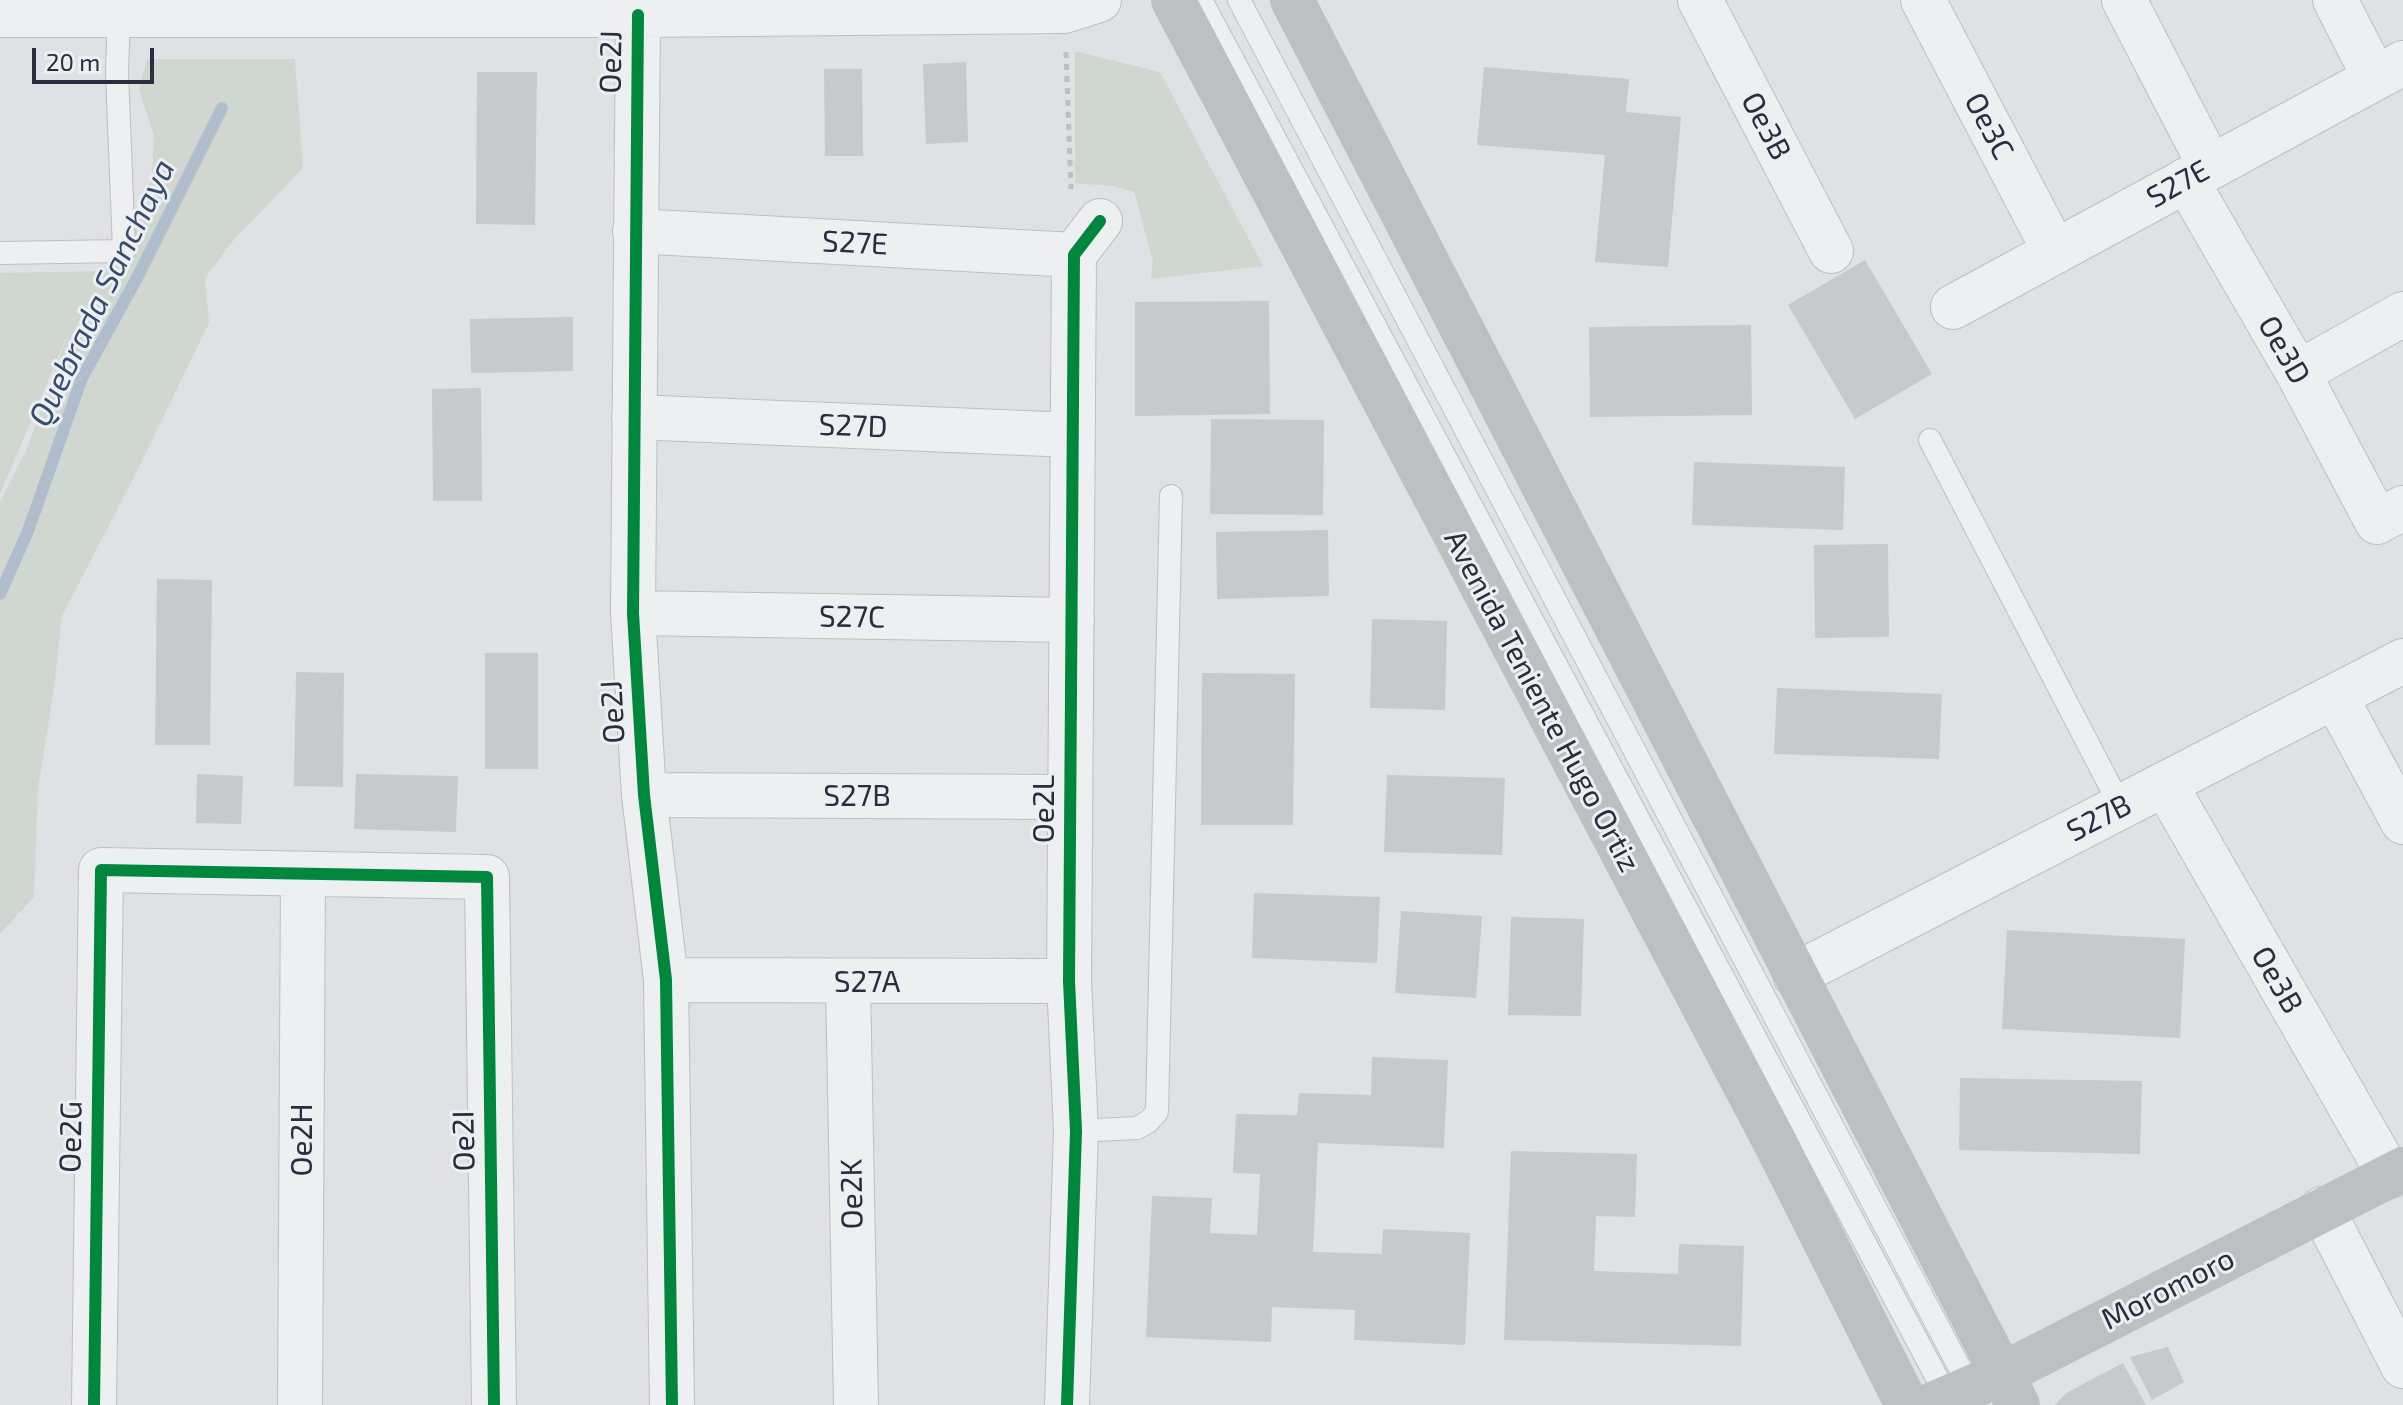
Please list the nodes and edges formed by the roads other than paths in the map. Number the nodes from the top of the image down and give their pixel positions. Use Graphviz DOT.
graph roads {
  1 [pos="1173,0"];
  2 [pos="1201,0"];
  3 [pos="1239,0"];
  4 [pos="1292,0"];
  5 [pos="1700,0"];
  6 [pos="1923,0"];
  7 [pos="2124,0"];
  8 [pos="2335,0"];
  9 [pos="1081,5"];
  10 [pos="58,8"];
  11 [pos="0,15"];
  12 [pos="119,15"];
  13 [pos="638,15"];
  14 [pos="2389,70"];
  15 [pos="2198,173"];
  16 [pos="635,231"];
  17 [pos="1087,238"];
  18 [pos="1831,251"];
  19 [pos="2055,252"];
  20 [pos="0,253"];
  21 [pos="1953,307"];
  22 [pos="2403,314"];
  23 [pos="2298,373"];
  24 [pos="634,417"];
  25 [pos="1073,435"];
  26 [pos="1930,440"];
  27 [pos="1171,496"];
  28 [pos="2390,515"];
  29 [pos="633,613"];
  30 [pos="1072,620"];
  31 [pos="2403,661"];
  32 [pos="2335,696"];
  33 [pos="2165,784"];
  34 [pos="644,795"];
  35 [pos="1070,797"];
  36 [pos="2121,807"];
  37 [pos="2403,822"];
  38 [pos="303,875"];
  39 [pos="1795,975"];
  40 [pos="666,980"];
  41 [pos="1069,981"];
  42 [pos="848,983"];
  43 [pos="1076,1131"];
  44 [pos="2396,1173"];
  45 [pos="2322,1209"];
  46 [pos="2403,1366"];
  47 [pos="1972,1397"];
  48 [pos="94,1405"];
  49 [pos="300,1405"];
  50 [pos="494,1405"];
  51 [pos="672,1405"];
  52 [pos="856,1405"];
  53 [pos="1067,1405"];
  54 [pos="1907,1405"];
  1 -- 54 [label="main road, Avenida Teniente Hugo Ortiz"];
  2 -- 47 [label="lane"];
  3 -- 47 [label="lane"];
  4 -- 39 [label="main road"];
  5 -- 18 [label="street, Oe3B"];
  6 -- 19 [label="street, Oe3C"];
  7 -- 15 [label="street, Oe3D"];
  8 -- 14 [label="street"];
  9 -- 13 [label="street"];
  10 -- 11 [label="street"];
  10 -- 12 [label="street"];
  12 -- 13 [label="street"];
  12 -- 20 [label="lane"];
  13 -- 16 [label="street, Oe2J"];
  14 -- 15 [label="street, S27E"];
  15 -- 19 [label="street, S27E"];
  15 -- 23 [label="street, Oe3D"];
  16 -- 17 [label="street, S27E"];
  16 -- 24 [label="street, Oe2J"];
  17 -- 25 [label="street, Oe2L"];
  19 -- 21 [label="street, S27E"];
  22 -- 23 [label="street"];
  23 -- 28 [label="street, Oe3D"];
  24 -- 25 [label="street, S27D"];
  24 -- 29 [label="street, Oe2J"];
  25 -- 30 [label="street, Oe2L"];
  26 -- 36 [label="lane"];
  27 -- 43 [label="lane"];
  29 -- 30 [label="street, S27C"];
  29 -- 34 [label="street, Oe2J"];
  30 -- 35 [label="street, Oe2L"];
  31 -- 32 [label="street, S27B"];
  32 -- 33 [label="street, S27B"];
  32 -- 37 [label="street"];
  33 -- 36 [label="street, S27B"];
  33 -- 44 [label="street, Oe3B"];
  34 -- 35 [label="street, S27B"];
  34 -- 40 [label="street, Oe2J"];
  35 -- 41 [label="street, Oe2L"];
  36 -- 39 [label="street, S27B"];
  38 -- 48 [label="street, Oe2G"];
  38 -- 49 [label="street, Oe2H"];
  38 -- 50 [label="street, Oe2I"];
  39 -- 47 [label="main road"];
  40 -- 42 [label="street, S27A"];
  40 -- 51 [label="street, Oe2J"];
  41 -- 42 [label="street, S27A"];
  41 -- 43 [label="street, Oe2L"];
  42 -- 52 [label="street, Oe2K"];
  43 -- 53 [label="street, Oe2L"];
  44 -- 45 [label="main road, Moromoro"];
  45 -- 46 [label="street"];
  45 -- 47 [label="main road, Moromoro"];
}
